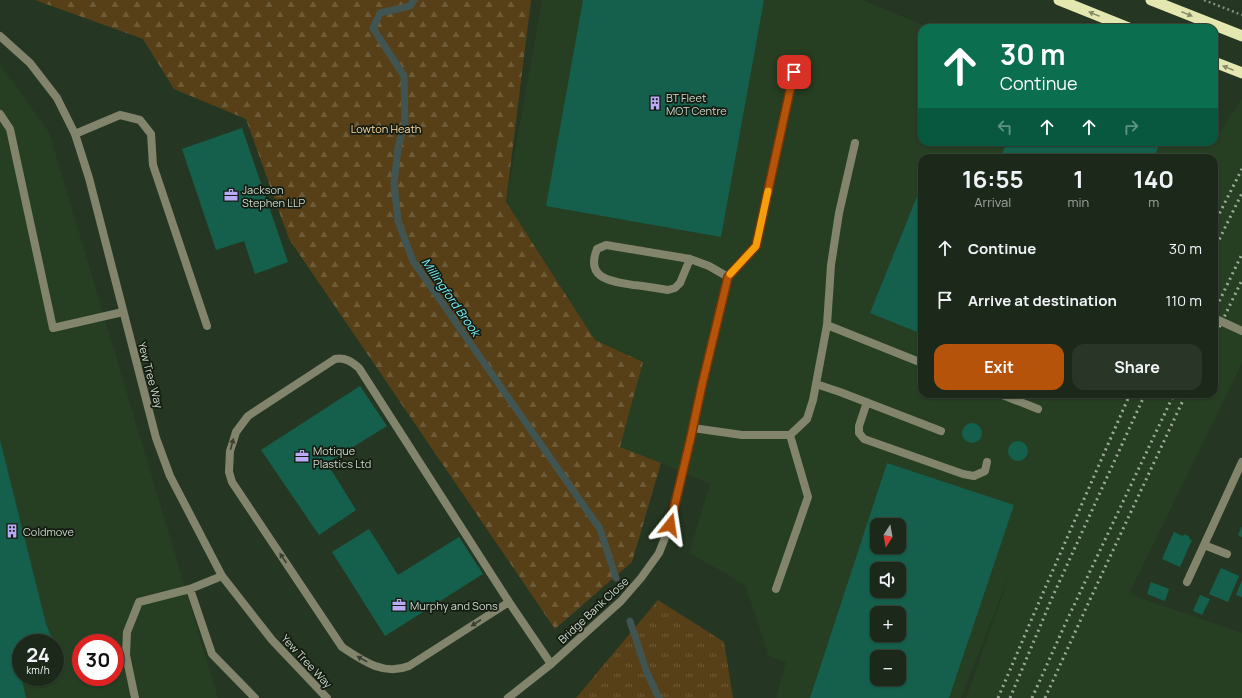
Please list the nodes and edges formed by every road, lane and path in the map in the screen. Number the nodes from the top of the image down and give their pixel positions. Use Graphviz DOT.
graph roads {
  1 [pos="1059,0"];
  2 [pos="1151,0"];
  3 [pos="1204,0"];
  4 [pos="1242,15"];
  5 [pos="1119,24"];
  6 [pos="1212,24"];
  7 [pos="1218,27"];
  8 [pos="0,36"];
  9 [pos="1242,36"];
  10 [pos="1218,64"];
  11 [pos="794,72"];
  12 [pos="1242,73"];
  13 [pos="0,114"];
  14 [pos="75,134"];
  15 [pos="856,143"];
  16 [pos="690,259"];
  17 [pos="728,277"];
  18 [pos="123,312"];
  19 [pos="1218,320"];
  20 [pos="827,325"];
  21 [pos="207,326"];
  22 [pos="1242,331"];
  23 [pos="918,361"];
  24 [pos="816,384"];
  25 [pos="1010,398"];
  26 [pos="867,402"];
  27 [pos="1038,409"];
  28 [pos="693,428"];
  29 [pos="941,431"];
  30 [pos="790,435"];
  31 [pos="987,462"];
  32 [pos="1242,462"];
  33 [pos="1204,545"];
  34 [pos="1227,554"];
  35 [pos="222,576"];
  36 [pos="1187,582"];
  37 [pos="190,589"];
  38 [pos="776,589"];
  39 [pos="509,602"];
  40 [pos="552,664"];
  41 [pos="135,698"];
  42 [pos="255,698"];
  43 [pos="327,698"];
  44 [pos="508,698"];
  5 -- 1 [label="highway, one-way"];
  2 -- 6 [label="highway, one-way"];
  3 -- 4 [label="path"];
  7 -- 9 [label="highway, one-way"];
  8 -- 14 [label="street, Yew Tree Way"];
  12 -- 10 [label="highway, one-way"];
  11 -- 17 [label="street"];
  13 -- 18 [label="street"];
  14 -- 18 [label="street, Yew Tree Way"];
  14 -- 21 [label="street"];
  15 -- 20 [label="street"];
  16 -- 16 [label="street"];
  16 -- 17 [label="street"];
  17 -- 28 [label="street, Bridge Bank Close"];
  18 -- 35 [label="street, Yew Tree Way"];
  19 -- 22 [label="street, bridge"];
  20 -- 23 [label="street"];
  20 -- 24 [label="street"];
  24 -- 26 [label="street"];
  24 -- 30 [label="street"];
  25 -- 27 [label="street"];
  26 -- 29 [label="street"];
  26 -- 31 [label="street"];
  28 -- 30 [label="street"];
  28 -- 40 [label="street, Bridge Bank Close"];
  30 -- 38 [label="street"];
  32 -- 33 [label="street"];
  33 -- 34 [label="street"];
  33 -- 36 [label="street"];
  35 -- 37 [label="street"];
  35 -- 43 [label="street, Yew Tree Way"];
  37 -- 41 [label="street"];
  37 -- 42 [label="street"];
  39 -- 39 [label="street, one-way"];
  39 -- 40 [label="street"];
  40 -- 44 [label="street, Bridge Bank Close"];
}
